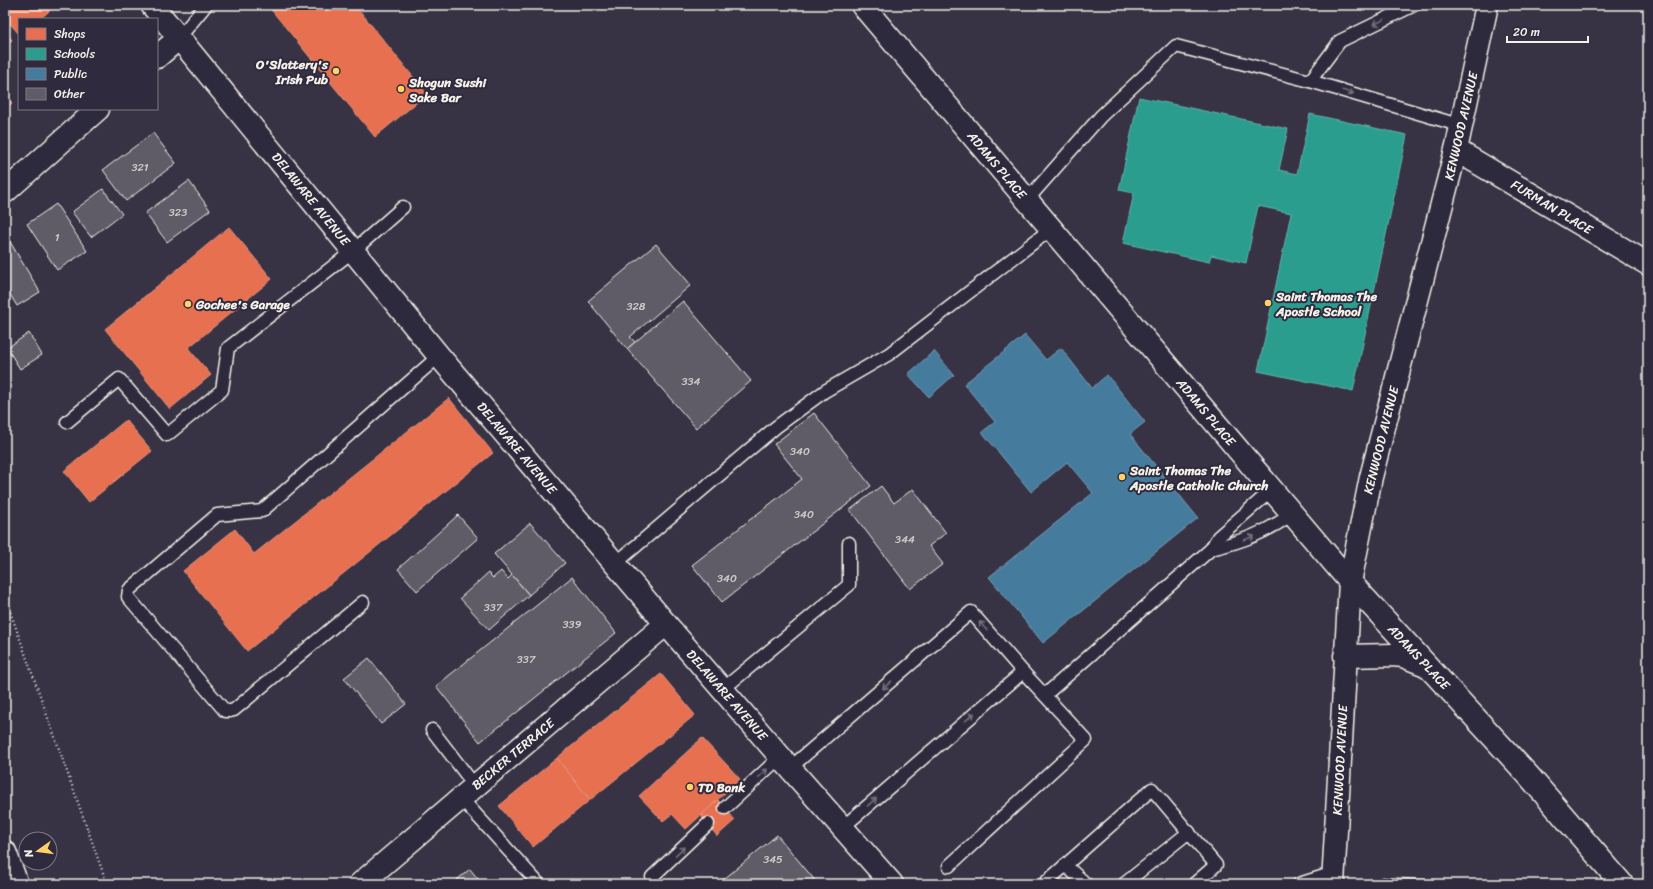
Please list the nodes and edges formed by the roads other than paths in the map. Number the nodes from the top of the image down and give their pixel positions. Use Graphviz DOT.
graph roads {
  1 [pos="152,5"];
  2 [pos="206,5"];
  3 [pos="862,5"];
  4 [pos="1414,5"];
  5 [pos="1488,5"];
  6 [pos="179,38"];
  7 [pos="158,56"];
  8 [pos="1310,81"];
  9 [pos="97,110"];
  10 [pos="1462,126"];
  11 [pos="1456,150"];
  12 [pos="5,192"];
  13 [pos="1027,200"];
  14 [pos="403,207"];
  15 [pos="1051,229"];
  16 [pos="353,251"];
  17 [pos="1648,264"];
  18 [pos="439,356"];
  19 [pos="67,422"];
  20 [pos="1272,490"];
  21 [pos="1292,514"];
  22 [pos="849,543"];
  23 [pos="1211,549"];
  24 [pos="615,564"];
  25 [pos="1350,582"];
  26 [pos="363,602"];
  27 [pos="666,624"];
  28 [pos="1345,656"];
  29 [pos="1426,665"];
  30 [pos="1023,672"];
  31 [pos="723,689"];
  32 [pos="1045,695"];
  33 [pos="432,730"];
  34 [pos="785,762"];
  35 [pos="468,792"];
  36 [pos="725,808"];
  37 [pos="708,824"];
  38 [pos="842,828"];
  39 [pos="1189,832"];
  40 [pos="5,852"];
  41 [pos="1065,865"];
  42 [pos="949,866"];
  43 [pos="652,877"];
  44 [pos="1334,878"];
  45 [pos="17,884"];
  46 [pos="360,884"];
  47 [pos="539,884"];
  48 [pos="892,884"];
  49 [pos="1044,884"];
  50 [pos="1086,884"];
  51 [pos="1124,884"];
  52 [pos="1194,884"];
  53 [pos="1298,884"];
  54 [pos="1622,884"];
  1 -- 6 [label="street, DELAWARE AVENUE"];
  2 -- 6 [label="lane"];
  3 -- 13 [label="street, ADAMS PLACE"];
  4 -- 8 [label="lane, one-way"];
  5 -- 10 [label="street, KENWOOD AVENUE"];
  6 -- 7 [label="street"];
  6 -- 16 [label="street, DELAWARE AVENUE"];
  8 -- 10 [label="lane, one-way"];
  8 -- 13 [label="lane"];
  9 -- 12 [label="street"];
  10 -- 11 [label="street, KENWOOD AVENUE"];
  11 -- 17 [label="street, FURMAN PLACE"];
  11 -- 25 [label="street, KENWOOD AVENUE"];
  13 -- 15 [label="street, ADAMS PLACE"];
  14 -- 16 [label="lane"];
  15 -- 20 [label="street, ADAMS PLACE"];
  15 -- 24 [label="lane"];
  16 -- 18 [label="street, DELAWARE AVENUE"];
  16 -- 19 [label="lane"];
  18 -- 24 [label="street, DELAWARE AVENUE"];
  18 -- 26 [label="lane"];
  20 -- 21 [label="street, ADAMS PLACE"];
  20 -- 23 [label="lane"];
  23 -- 21 [label="lane, one-way"];
  21 -- 25 [label="street, ADAMS PLACE"];
  22 -- 31 [label="lane"];
  23 -- 32 [label="lane"];
  24 -- 27 [label="street, DELAWARE AVENUE"];
  25 -- 28 [label="street, KENWOOD AVENUE"];
  25 -- 29 [label="street, ADAMS PLACE"];
  27 -- 31 [label="street, DELAWARE AVENUE"];
  27 -- 35 [label="street, BECKER TERRACE"];
  28 -- 29 [label="street"];
  28 -- 44 [label="street, KENWOOD AVENUE"];
  29 -- 54 [label="street, ADAMS PLACE"];
  30 -- 32 [label="lane"];
  30 -- 34 [label="lane, one-way"];
  38 -- 30 [label="lane, one-way"];
  31 -- 34 [label="street, DELAWARE AVENUE"];
  32 -- 42 [label="lane"];
  33 -- 35 [label="lane"];
  36 -- 34 [label="lane, one-way"];
  34 -- 38 [label="street, DELAWARE AVENUE"];
  35 -- 46 [label="street, BECKER TERRACE"];
  35 -- 47 [label="lane"];
  43 -- 37 [label="lane, one-way"];
  38 -- 48 [label="street, DELAWARE AVENUE"];
  39 -- 41 [label="lane"];
  39 -- 51 [label="lane"];
  39 -- 52 [label="lane"];
  40 -- 45 [label="street"];
  41 -- 49 [label="lane"];
  41 -- 50 [label="lane"];
  44 -- 53 [label="lane"];
}
